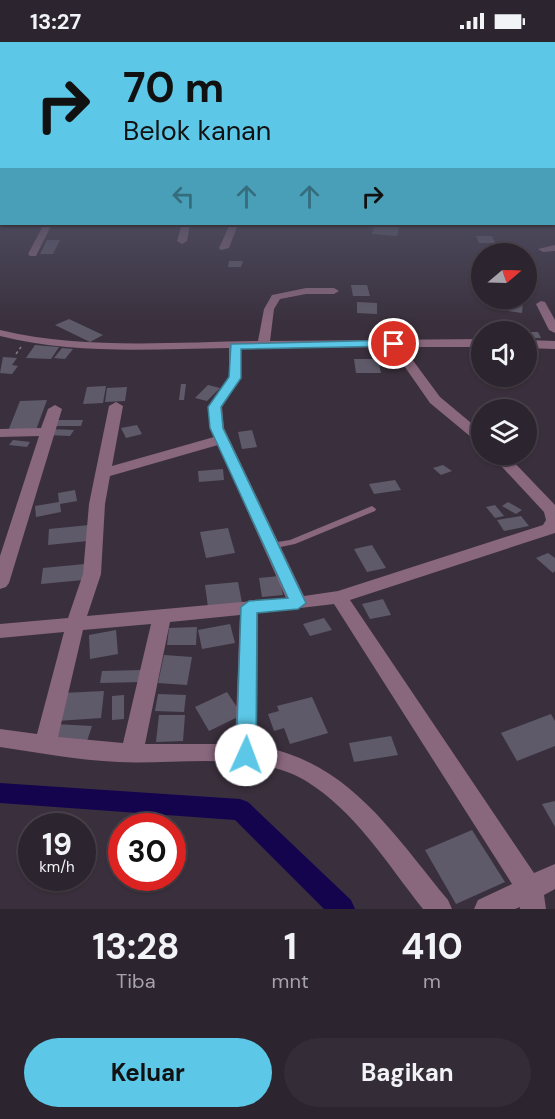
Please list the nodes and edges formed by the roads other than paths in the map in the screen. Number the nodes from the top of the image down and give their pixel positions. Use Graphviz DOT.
graph roads {
  1 [pos="39,242"];
  2 [pos="226,242"];
  3 [pos="224,248"];
  4 [pos="555,248"];
  5 [pos="543,249"];
  6 [pos="33,254"];
  7 [pos="334,291"];
  8 [pos="541,304"];
  9 [pos="555,330"];
  10 [pos="0,333"];
  11 [pos="471,343"];
  12 [pos="394,344"];
  13 [pos="537,344"];
  14 [pos="555,345"];
  15 [pos="235,346"];
  16 [pos="262,346"];
  17 [pos="116,406"];
  18 [pos="55,409"];
  19 [pos="471,431"];
  20 [pos="47,432"];
  21 [pos="0,433"];
  22 [pos="222,439"];
  23 [pos="508,465"];
  24 [pos="104,473"];
  25 [pos="372,509"];
  26 [pos="552,531"];
  27 [pos="271,546"];
  28 [pos="0,583"];
  29 [pos="339,597"];
  30 [pos="298,603"];
  31 [pos="249,607"];
  32 [pos="162,615"];
  33 [pos="75,625"];
  34 [pos="0,631"];
  35 [pos="0,738"];
  36 [pos="45,745"];
  37 [pos="132,753"];
  38 [pos="246,755"];
  39 [pos="555,876"];
  40 [pos="532,899"];
  41 [pos="439,909"];
  42 [pos="487,909"];
  1 -- 6 [label="street"];
  2 -- 3 [label="street"];
  4 -- 5 [label="street"];
  7 -- 16 [label="street"];
  8 -- 9 [label="street"];
  10 -- 15 [label="street"];
  11 -- 12 [label="street"];
  12 -- 16 [label="street"];
  12 -- 19 [label="street"];
  13 -- 14 [label="street"];
  15 -- 16 [label="street"];
  15 -- 22 [label="street"];
  17 -- 24 [label="street"];
  18 -- 20 [label="street"];
  20 -- 21 [label="street"];
  20 -- 28 [label="street"];
  22 -- 24 [label="street"];
  22 -- 27 [label="street"];
  23 -- 26 [label="street"];
  24 -- 33 [label="street"];
  25 -- 27 [label="lane"];
  26 -- 29 [label="street"];
  27 -- 30 [label="street"];
  29 -- 30 [label="street"];
  29 -- 40 [label="street"];
  30 -- 31 [label="street"];
  31 -- 32 [label="street"];
  31 -- 38 [label="street"];
  32 -- 33 [label="street"];
  32 -- 37 [label="street"];
  33 -- 34 [label="street"];
  33 -- 36 [label="street"];
  35 -- 36 [label="street"];
  36 -- 37 [label="street"];
  37 -- 38 [label="street"];
  38 -- 41 [label="street"];
  39 -- 40 [label="street"];
  40 -- 42 [label="street"];
}
